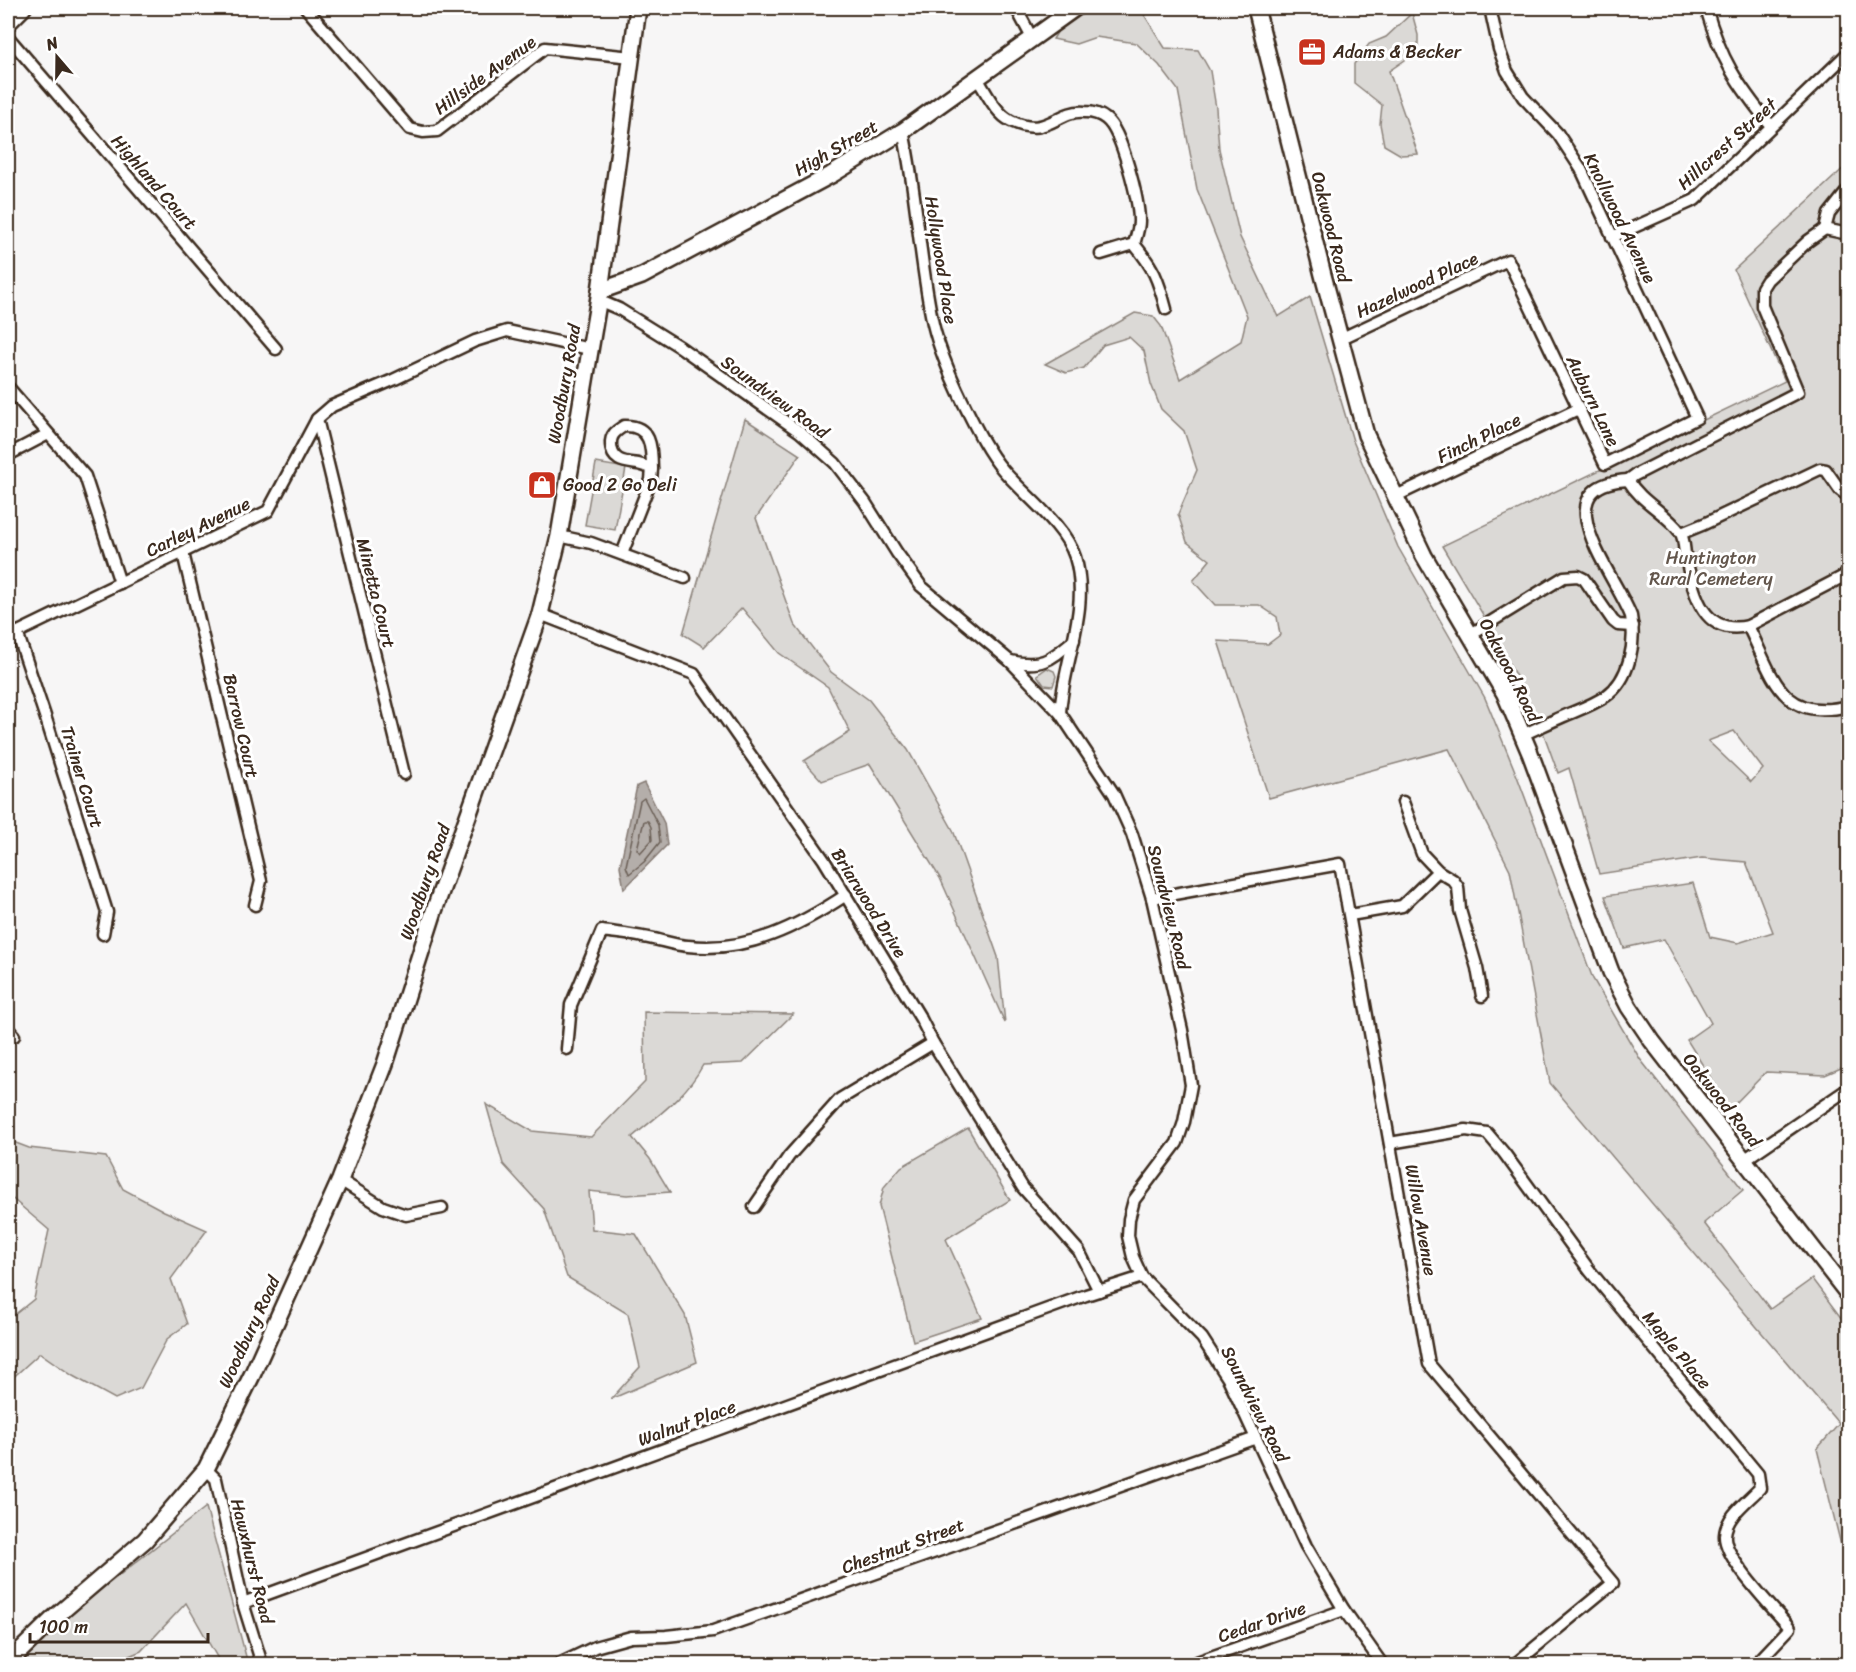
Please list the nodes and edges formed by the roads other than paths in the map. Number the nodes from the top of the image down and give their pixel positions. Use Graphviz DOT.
graph roads {
  1 [pos="23,8"];
  2 [pos="306,8"];
  3 [pos="638,8"];
  4 [pos="1016,8"];
  5 [pos="1074,8"];
  6 [pos="1256,8"];
  7 [pos="1490,8"];
  8 [pos="1706,8"];
  9 [pos="8,23"];
  10 [pos="8,37"];
  11 [pos="1032,38"];
  12 [pos="1848,52"];
  13 [pos="632,57"];
  14 [pos="977,78"];
  15 [pos="1771,126"];
  16 [pos="903,131"];
  17 [pos="1848,190"];
  18 [pos="1825,229"];
  19 [pos="1848,234"];
  20 [pos="1612,237"];
  21 [pos="1134,244"];
  22 [pos="1101,254"];
  23 [pos="1508,260"];
  24 [pos="599,295"];
  25 [pos="1166,309"];
  26 [pos="1340,339"];
  27 [pos="276,349"];
  28 [pos="590,350"];
  29 [pos="8,387"];
  30 [pos="1578,409"];
  31 [pos="1697,418"];
  32 [pos="317,419"];
  33 [pos="48,434"];
  34 [pos="8,455"];
  35 [pos="652,469"];
  36 [pos="1628,480"];
  37 [pos="1848,496"];
  38 [pos="1394,497"];
  39 [pos="1682,533"];
  40 [pos="559,536"];
  41 [pos="183,553"];
  42 [pos="622,554"];
  43 [pos="1848,574"];
  44 [pos="685,579"];
  45 [pos="120,583"];
  46 [pos="540,614"];
  47 [pos="1633,626"];
  48 [pos="1748,626"];
  49 [pos="12,634"];
  50 [pos="1471,634"];
  51 [pos="1074,639"];
  52 [pos="1010,661"];
  53 [pos="1848,706"];
  54 [pos="1060,713"];
  55 [pos="1522,735"];
  56 [pos="404,774"];
  57 [pos="1403,802"];
  58 [pos="1438,871"];
  59 [pos="846,895"];
  60 [pos="1152,898"];
  61 [pos="255,905"];
  62 [pos="1350,915"];
  63 [pos="103,934"];
  64 [pos="1482,996"];
  65 [pos="933,1043"];
  66 [pos="567,1049"];
  67 [pos="1848,1089"];
  68 [pos="1390,1143"];
  69 [pos="1744,1160"];
  70 [pos="340,1180"];
  71 [pos="754,1207"];
  72 [pos="442,1208"];
  73 [pos="1142,1277"];
  74 [pos="1100,1291"];
  75 [pos="1848,1294"];
  76 [pos="1256,1438"];
  77 [pos="206,1469"];
  78 [pos="243,1603"];
  79 [pos="1344,1610"];
  80 [pos="11,1665"];
  81 [pos="262,1665"];
  82 [pos="558,1665"];
  83 [pos="1191,1665"];
  84 [pos="1382,1665"];
  85 [pos="1515,1665"];
  86 [pos="1756,1665"];
  1 -- 9 [label="main road"];
  2 -- 13 [label="street, Hillside Avenue"];
  3 -- 13 [label="main road, Woodbury Road"];
  4 -- 11 [label="street"];
  5 -- 11 [label="main road, High Street"];
  6 -- 26 [label="main road, Oakwood Road"];
  7 -- 20 [label="street, Knollwood Avenue"];
  8 -- 15 [label="street"];
  10 -- 27 [label="street, Highland Court"];
  11 -- 14 [label="main road, High Street"];
  12 -- 15 [label="street, Hillcrest Street"];
  13 -- 24 [label="main road, Woodbury Road"];
  14 -- 16 [label="main road, High Street"];
  14 -- 21 [label="street"];
  15 -- 20 [label="street, Hillcrest Street"];
  16 -- 24 [label="main road, High Street"];
  16 -- 51 [label="street, Hollywood Place"];
  17 -- 18 [label="street"];
  18 -- 19 [label="street"];
  18 -- 36 [label="street"];
  20 -- 31 [label="street, Knollwood Avenue"];
  21 -- 22 [label="street"];
  21 -- 25 [label="street"];
  23 -- 26 [label="street, Hazelwood Place"];
  23 -- 30 [label="street, Auburn Lane"];
  24 -- 28 [label="main road, Woodbury Road"];
  24 -- 52 [label="street, Soundview Road"];
  26 -- 38 [label="main road, Oakwood Road"];
  28 -- 32 [label="street, Carley Avenue"];
  28 -- 40 [label="main road, Woodbury Road"];
  29 -- 33 [label="street"];
  30 -- 31 [label="street, Auburn Lane"];
  30 -- 38 [label="street, Finch Place"];
  32 -- 41 [label="street, Carley Avenue"];
  32 -- 56 [label="street, Minetta Court"];
  33 -- 34 [label="street"];
  33 -- 45 [label="street"];
  35 -- 35 [label="street"];
  35 -- 42 [label="street"];
  36 -- 39 [label="street"];
  36 -- 47 [label="street"];
  37 -- 39 [label="street"];
  38 -- 50 [label="main road, Oakwood Road"];
  39 -- 48 [label="street"];
  40 -- 42 [label="street"];
  40 -- 46 [label="main road, Woodbury Road"];
  41 -- 45 [label="street, Carley Avenue"];
  41 -- 61 [label="street, Barrow Court"];
  42 -- 44 [label="street"];
  43 -- 48 [label="street"];
  45 -- 49 [label="street, Carley Avenue"];
  46 -- 59 [label="street, Briarwood Drive"];
  46 -- 70 [label="main road, Woodbury Road"];
  47 -- 50 [label="street"];
  47 -- 55 [label="street"];
  48 -- 53 [label="street"];
  49 -- 63 [label="street, Trainer Court"];
  50 -- 55 [label="main road, Oakwood Road"];
  51 -- 52 [label="street"];
  51 -- 54 [label="street, Hollywood Place"];
  52 -- 54 [label="street, Soundview Road"];
  54 -- 60 [label="street, Soundview Road"];
  55 -- 69 [label="main road, Oakwood Road"];
  57 -- 58 [label="street"];
  58 -- 62 [label="street"];
  58 -- 64 [label="street"];
  59 -- 65 [label="street, Briarwood Drive"];
  59 -- 66 [label="street"];
  60 -- 62 [label="street, Willow Avenue"];
  60 -- 73 [label="street, Soundview Road"];
  62 -- 68 [label="street, Willow Avenue"];
  65 -- 71 [label="street"];
  65 -- 74 [label="street, Briarwood Drive"];
  67 -- 69 [label="street"];
  68 -- 85 [label="street, Willow Avenue"];
  68 -- 86 [label="street, Maple Place"];
  69 -- 75 [label="main road, Oakwood Road"];
  70 -- 72 [label="street"];
  70 -- 77 [label="main road, Woodbury Road"];
  73 -- 74 [label="street, Walnut Place"];
  73 -- 76 [label="street, Soundview Road"];
  74 -- 78 [label="street, Walnut Place"];
  76 -- 79 [label="street, Soundview Road"];
  76 -- 82 [label="street, Chestnut Street"];
  77 -- 78 [label="street, Hawxhurst Road"];
  77 -- 80 [label="main road, Woodbury Road"];
  78 -- 81 [label="street, Hawxhurst Road"];
  79 -- 83 [label="street, Cedar Drive"];
  79 -- 84 [label="street, Soundview Road"];
}
